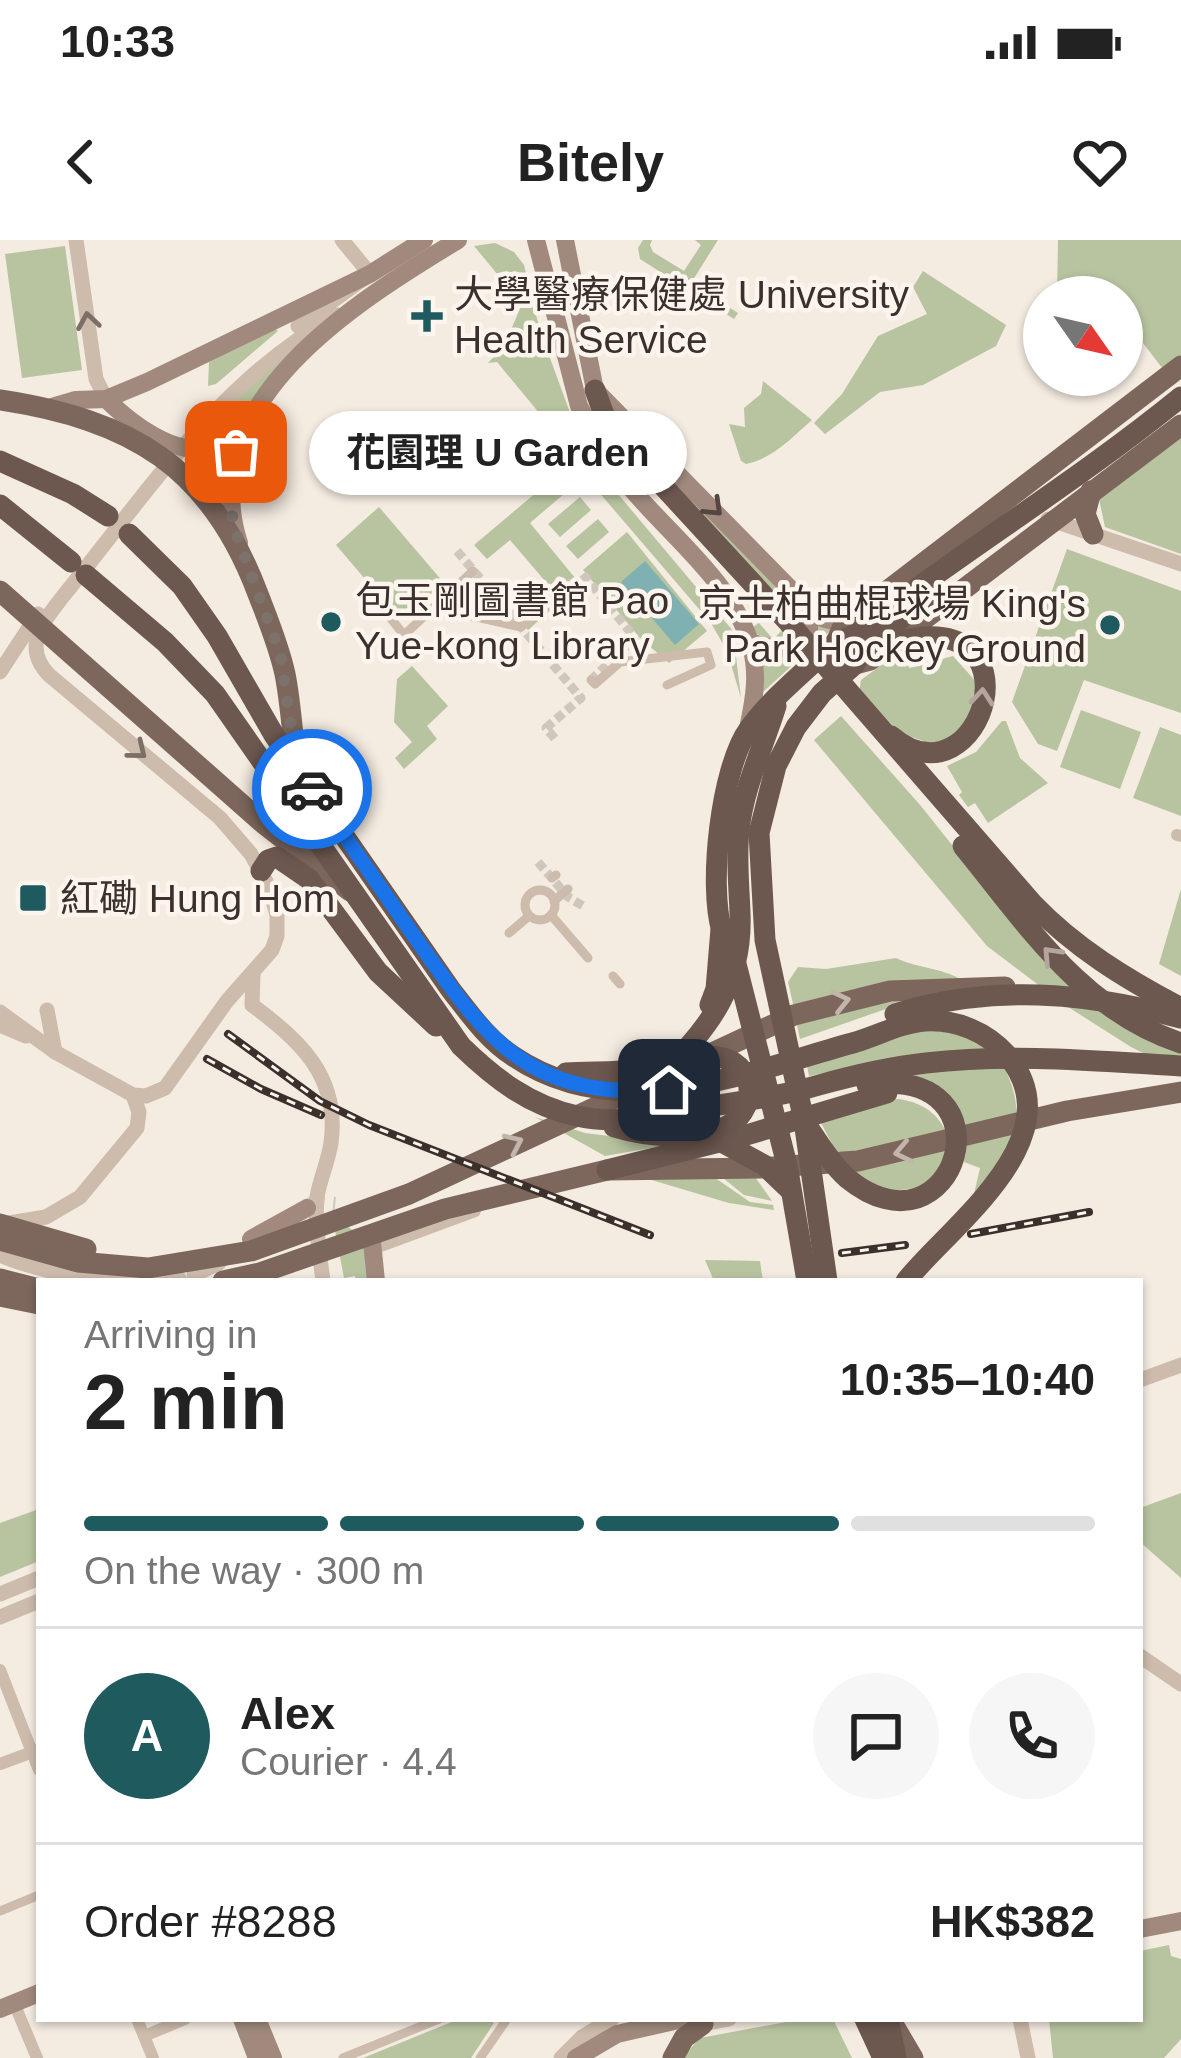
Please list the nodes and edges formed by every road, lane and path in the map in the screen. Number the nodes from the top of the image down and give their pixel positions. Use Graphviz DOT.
graph roads {
  1 [pos="76,240"];
  2 [pos="342,240"];
  3 [pos="424,240"];
  4 [pos="458,240"];
  5 [pos="519,240"];
  6 [pos="565,240"];
  7 [pos="541,246"];
  8 [pos="370,274"];
  9 [pos="351,308"];
  10 [pos="320,318"];
  11 [pos="1181,366"];
  12 [pos="1181,382"];
  13 [pos="595,390"];
  14 [pos="1181,397"];
  15 [pos="106,399"];
  16 [pos="0,400"];
  17 [pos="52,407"];
  18 [pos="1181,410"];
  19 [pos="1181,425"];
  20 [pos="240,436"];
  21 [pos="605,449"];
  22 [pos="0,461"];
  23 [pos="1091,491"];
  24 [pos="1029,496"];
  25 [pos="0,505"];
  26 [pos="108,516"];
  27 [pos="1050,522"];
  28 [pos="129,534"];
  29 [pos="1094,534"];
  30 [pos="241,548"];
  31 [pos="1181,565"];
  32 [pos="473,571"];
  33 [pos="939,580"];
  34 [pos="571,583"];
  35 [pos="0,591"];
  36 [pos="0,601"];
  37 [pos="809,608"];
  38 [pos="459,613"];
  39 [pos="388,615"];
  40 [pos="26,617"];
  41 [pos="784,628"];
  42 [pos="840,633"];
  43 [pos="750,642"];
  44 [pos="889,644"];
  45 [pos="36,655"];
  46 [pos="855,664"];
  47 [pos="4,666"];
  48 [pos="591,680"];
  49 [pos="667,685"];
  50 [pos="778,700"];
  51 [pos="863,720"];
  52 [pos="748,730"];
  53 [pos="297,766"];
  54 [pos="261,872"];
  55 [pos="568,889"];
  56 [pos="351,892"];
  57 [pos="554,901"];
  58 [pos="551,915"];
  59 [pos="529,916"];
  60 [pos="721,928"];
  61 [pos="509,933"];
  62 [pos="588,958"];
  63 [pos="253,974"];
  64 [pos="1053,993"];
  65 [pos="252,1005"];
  66 [pos="1181,1008"];
  67 [pos="47,1010"];
  68 [pos="223,1010"];
  69 [pos="0,1012"];
  70 [pos="1181,1018"];
  71 [pos="0,1025"];
  72 [pos="1181,1043"];
  73 [pos="461,1046"];
  74 [pos="47,1047"];
  75 [pos="1173,1066"];
  76 [pos="652,1071"];
  77 [pos="766,1074"];
  78 [pos="553,1076"];
  79 [pos="861,1086"];
  80 [pos="1181,1092"];
  81 [pos="133,1095"];
  82 [pos="594,1119"];
  83 [pos="804,1121"];
  84 [pos="702,1135"];
  85 [pos="607,1170"];
  86 [pos="790,1190"];
  87 [pos="307,1208"];
  88 [pos="478,1210"];
  89 [pos="806,1213"];
  90 [pos="0,1224"];
  91 [pos="320,1226"];
  92 [pos="251,1239"];
  93 [pos="0,1240"];
  94 [pos="374,1245"];
  95 [pos="813,1251"];
  96 [pos="0,1255"];
  97 [pos="226,1270"];
  98 [pos="179,1277"];
  99 [pos="323,1278"];
  100 [pos="332,1278"];
  101 [pos="376,1278"];
  102 [pos="808,1278"];
  103 [pos="826,1278"];
  104 [pos="909,1278"];
  105 [pos="0,1280"];
  106 [pos="36,1288"];
  107 [pos="0,1296"];
  108 [pos="36,1303"];
  109 [pos="1181,1365"];
  110 [pos="1143,1379"];
  111 [pos="36,1579"];
  112 [pos="0,1594"];
  113 [pos="36,1602"];
  114 [pos="0,1617"];
  115 [pos="1143,1658"];
  116 [pos="0,1670"];
  117 [pos="1181,1684"];
  118 [pos="36,1751"];
  119 [pos="0,1764"];
  120 [pos="36,1896"];
  121 [pos="0,1911"];
  122 [pos="1181,1921"];
  123 [pos="1143,1928"];
  124 [pos="36,1995"];
  125 [pos="7,2006"];
  126 [pos="138,2022"];
  127 [pos="178,2022"];
  128 [pos="243,2022"];
  129 [pos="258,2022"];
  130 [pos="432,2022"];
  131 [pos="505,2022"];
  132 [pos="607,2022"];
  133 [pos="625,2022"];
  134 [pos="683,2022"];
  135 [pos="684,2022"];
  136 [pos="688,2022"];
  137 [pos="865,2022"];
  138 [pos="866,2022"];
  139 [pos="890,2022"];
  140 [pos="891,2022"];
  141 [pos="1021,2022"];
  142 [pos="144,2036"];
  143 [pos="37,2058"];
  144 [pos="153,2058"];
  145 [pos="257,2058"];
  146 [pos="274,2058"];
  147 [pos="344,2058"];
  148 [pos="480,2058"];
  149 [pos="563,2058"];
  150 [pos="576,2058"];
  151 [pos="589,2058"];
  152 [pos="673,2058"];
  153 [pos="869,2058"];
  154 [pos="883,2058"];
  155 [pos="896,2058"];
  156 [pos="913,2058"];
  157 [pos="1028,2058"];
  15 -- 1 [label="street, one-way"];
  2 -- 8 [label="street"];
  3 -- 8 [label="main road"];
  4 -- 9 [label="main road"];
  5 -- 7 [label="main road"];
  6 -- 13 [label="main road"];
  7 -- 21 [label="main road"];
  8 -- 10 [label="street"];
  8 -- 15 [label="main road"];
  9 -- 10 [label="street"];
  9 -- 20 [label="main road"];
  10 -- 45 [label="street"];
  10 -- 47 [label="street"];
  11 -- 24 [label="main road"];
  12 -- 24 [label="highway"];
  13 -- 37 [label="main road, one-way"];
  13 -- 41 [label="highway"];
  14 -- 24 [label="highway"];
  15 -- 17 [label="main road"];
  15 -- 20 [label="main road"];
  16 -- 17 [label="main road"];
  17 -- 30 [label="main road"];
  18 -- 33 [label="highway"];
  19 -- 23 [label="main road"];
  20 -- 30 [label="main road"];
  21 -- 41 [label="highway"];
  21 -- 43 [label="main road"];
  22 -- 26 [label="highway"];
  23 -- 27 [label="main road"];
  23 -- 29 [label="main road"];
  24 -- 27 [label="street"];
  24 -- 33 [label="highway"];
  24 -- 42 [label="main road"];
  25 -- 56 [label="highway"];
  27 -- 29 [label="street"];
  27 -- 44 [label="main road"];
  28 -- 53 [label="highway"];
  29 -- 31 [label="street"];
  30 -- 53 [label="main road"];
  32 -- 39 [label="street"];
  33 -- 42 [label="highway"];
  33 -- 46 [label="highway"];
  34 -- 38 [label="street"];
  35 -- 40 [label="main road"];
  36 -- 40 [label="main road"];
  37 -- 42 [label="main road"];
  37 -- 43 [label="main road"];
  40 -- 56 [label="main road"];
  41 -- 51 [label="highway"];
  42 -- 50 [label="highway"];
  43 -- 52 [label="main road"];
  44 -- 46 [label="main road"];
  51 -- 44 [label="highway, one-way"];
  45 -- 47 [label="street"];
  45 -- 54 [label="street, one-way"];
  46 -- 83 [label="highway"];
  48 -- 49 [label="street"];
  50 -- 52 [label="highway"];
  50 -- 76 [label="highway"];
  51 -- 66 [label="highway"];
  72 -- 51 [label="highway, one-way"];
  52 -- 60 [label="highway"];
  53 -- 78 [label="highway"];
  54 -- 63 [label="street"];
  54 -- 73 [label="highway"];
  55 -- 57 [label="street"];
  56 -- 73 [label="highway"];
  57 -- 58 [label="street"];
  57 -- 59 [label="street"];
  58 -- 59 [label="street"];
  58 -- 62 [label="street"];
  59 -- 61 [label="street"];
  60 -- 76 [label="highway"];
  60 -- 77 [label="highway"];
  63 -- 65 [label="street"];
  63 -- 68 [label="street"];
  64 -- 70 [label="highway"];
  76 -- 64 [label="main road, one-way"];
  64 -- 77 [label="highway"];
  65 -- 68 [label="street"];
  65 -- 91 [label="street"];
  67 -- 74 [label="street"];
  68 -- 81 [label="street"];
  69 -- 74 [label="street"];
  71 -- 74 [label="street"];
  73 -- 82 [label="highway"];
  74 -- 81 [label="street"];
  75 -- 79 [label="highway"];
  76 -- 78 [label="highway"];
  76 -- 84 [label="highway"];
  97 -- 76 [label="main road, one-way"];
  77 -- 78 [label="highway"];
  77 -- 86 [label="highway"];
  77 -- 104 [label="highway"];
  79 -- 82 [label="highway"];
  79 -- 83 [label="highway"];
  79 -- 85 [label="highway"];
  80 -- 85 [label="main road, one-way"];
  81 -- 90 [label="street"];
  82 -- 84 [label="highway"];
  83 -- 89 [label="highway"];
  84 -- 86 [label="highway"];
  85 -- 97 [label="main road"];
  86 -- 89 [label="highway"];
  87 -- 92 [label="main road"];
  88 -- 94 [label="street"];
  89 -- 95 [label="highway"];
  90 -- 97 [label="main road"];
  91 -- 99 [label="street"];
  91 -- 100 [label="street"];
  93 -- 97 [label="main road"];
  94 -- 101 [label="main road"];
  95 -- 102 [label="highway"];
  95 -- 103 [label="highway"];
  96 -- 98 [label="street"];
  97 -- 98 [label="street"];
  105 -- 106 [label="main road"];
  107 -- 108 [label="main road"];
  109 -- 110 [label="street"];
  111 -- 112 [label="street"];
  113 -- 114 [label="street"];
  115 -- 117 [label="street"];
  116 -- 118 [label="street"];
  118 -- 119 [label="street"];
  120 -- 121 [label="street"];
  122 -- 123 [label="main road"];
  124 -- 125 [label="main road"];
  125 -- 143 [label="street"];
  126 -- 142 [label="street"];
  127 -- 142 [label="street"];
  128 -- 145 [label="main road"];
  129 -- 146 [label="main road"];
  130 -- 147 [label="street"];
  131 -- 148 [label="street"];
  132 -- 149 [label="street"];
  133 -- 149 [label="main road"];
  134 -- 150 [label="main road"];
  135 -- 151 [label="street"];
  136 -- 152 [label="main road"];
  137 -- 153 [label="main road"];
  138 -- 154 [label="highway"];
  139 -- 155 [label="highway"];
  140 -- 156 [label="main road"];
  141 -- 157 [label="street"];
  142 -- 144 [label="street"];
}
